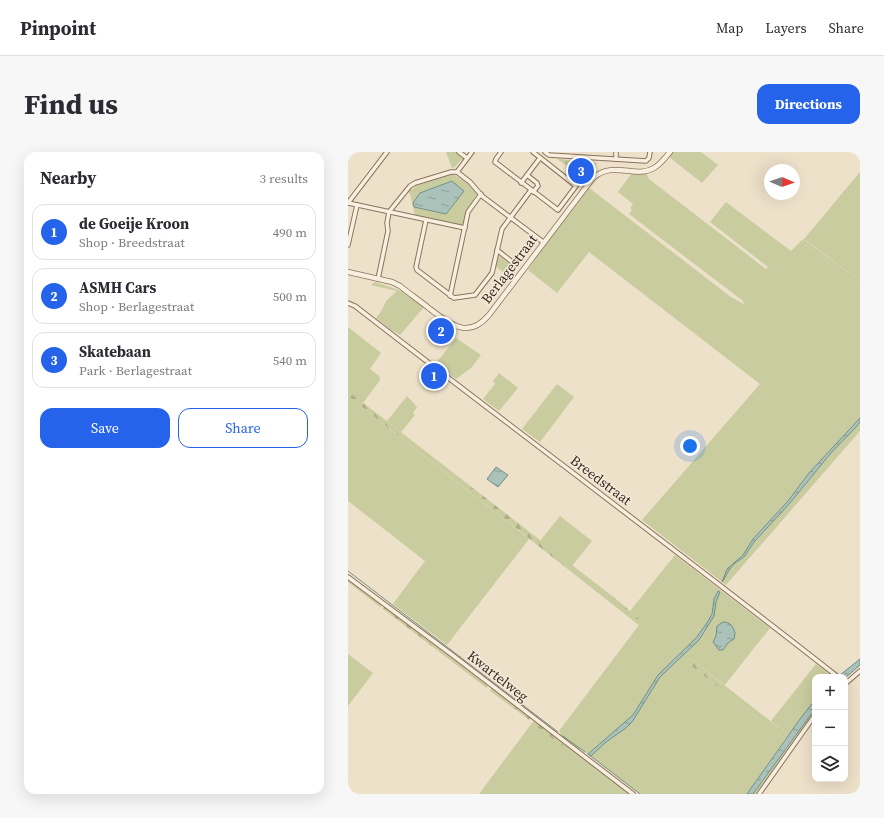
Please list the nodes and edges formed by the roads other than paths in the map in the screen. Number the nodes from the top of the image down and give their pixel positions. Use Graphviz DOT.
graph roads {
  1 [pos="386,152"];
  2 [pos="459,152"];
  3 [pos="472,152"];
  4 [pos="501,152"];
  5 [pos="533,152"];
  6 [pos="545,152"];
  7 [pos="582,152"];
  8 [pos="616,152"];
  9 [pos="650,152"];
  10 [pos="670,152"];
  11 [pos="582,157"];
  12 [pos="468,158"];
  13 [pos="540,158"];
  14 [pos="616,159"];
  15 [pos="457,172"];
  16 [pos="527,175"];
  17 [pos="521,183"];
  18 [pos="532,191"];
  19 [pos="480,194"];
  20 [pos="348,203"];
  21 [pos="357,205"];
  22 [pos="389,212"];
  23 [pos="511,217"];
  24 [pos="426,220"];
  25 [pos="465,228"];
  26 [pos="543,242"];
  27 [pos="348,245"];
  28 [pos="497,250"];
  29 [pos="516,265"];
  30 [pos="348,272"];
  31 [pos="378,279"];
  32 [pos="450,296"];
  33 [pos="348,303"];
  34 [pos="348,577"];
  35 [pos="860,671"];
  36 [pos="834,674"];
  37 [pos="848,681"];
  38 [pos="812,719"];
  39 [pos="633,794"];
  40 [pos="759,794"];
  1 -- 20 [label="street"];
  2 -- 12 [label="street"];
  3 -- 12 [label="street"];
  4 -- 17 [label="street"];
  5 -- 13 [label="street"];
  6 -- 11 [label="street"];
  7 -- 11 [label="street"];
  8 -- 14 [label="street"];
  9 -- 14 [label="street"];
  10 -- 26 [label="street, Berlagestraat"];
  11 -- 14 [label="street"];
  12 -- 15 [label="street"];
  13 -- 16 [label="street"];
  13 -- 18 [label="street"];
  15 -- 19 [label="street"];
  15 -- 22 [label="street"];
  16 -- 17 [label="street"];
  16 -- 18 [label="street"];
  17 -- 18 [label="street"];
  18 -- 23 [label="street"];
  19 -- 23 [label="street"];
  19 -- 25 [label="street"];
  20 -- 21 [label="street"];
  21 -- 22 [label="street"];
  21 -- 27 [label="street"];
  22 -- 24 [label="street"];
  22 -- 31 [label="street"];
  23 -- 26 [label="street"];
  23 -- 28 [label="street"];
  24 -- 25 [label="street"];
  24 -- 32 [label="street"];
  25 -- 32 [label="street"];
  26 -- 31 [label="street, Berlagestraat"];
  28 -- 29 [label="street"];
  28 -- 32 [label="street"];
  30 -- 31 [label="street, Berlagestraat"];
  33 -- 36 [label="street, Breedstraat"];
  34 -- 39 [label="street, Kwartelweg"];
  35 -- 37 [label="street"];
  38 -- 40 [label="street"];
}
